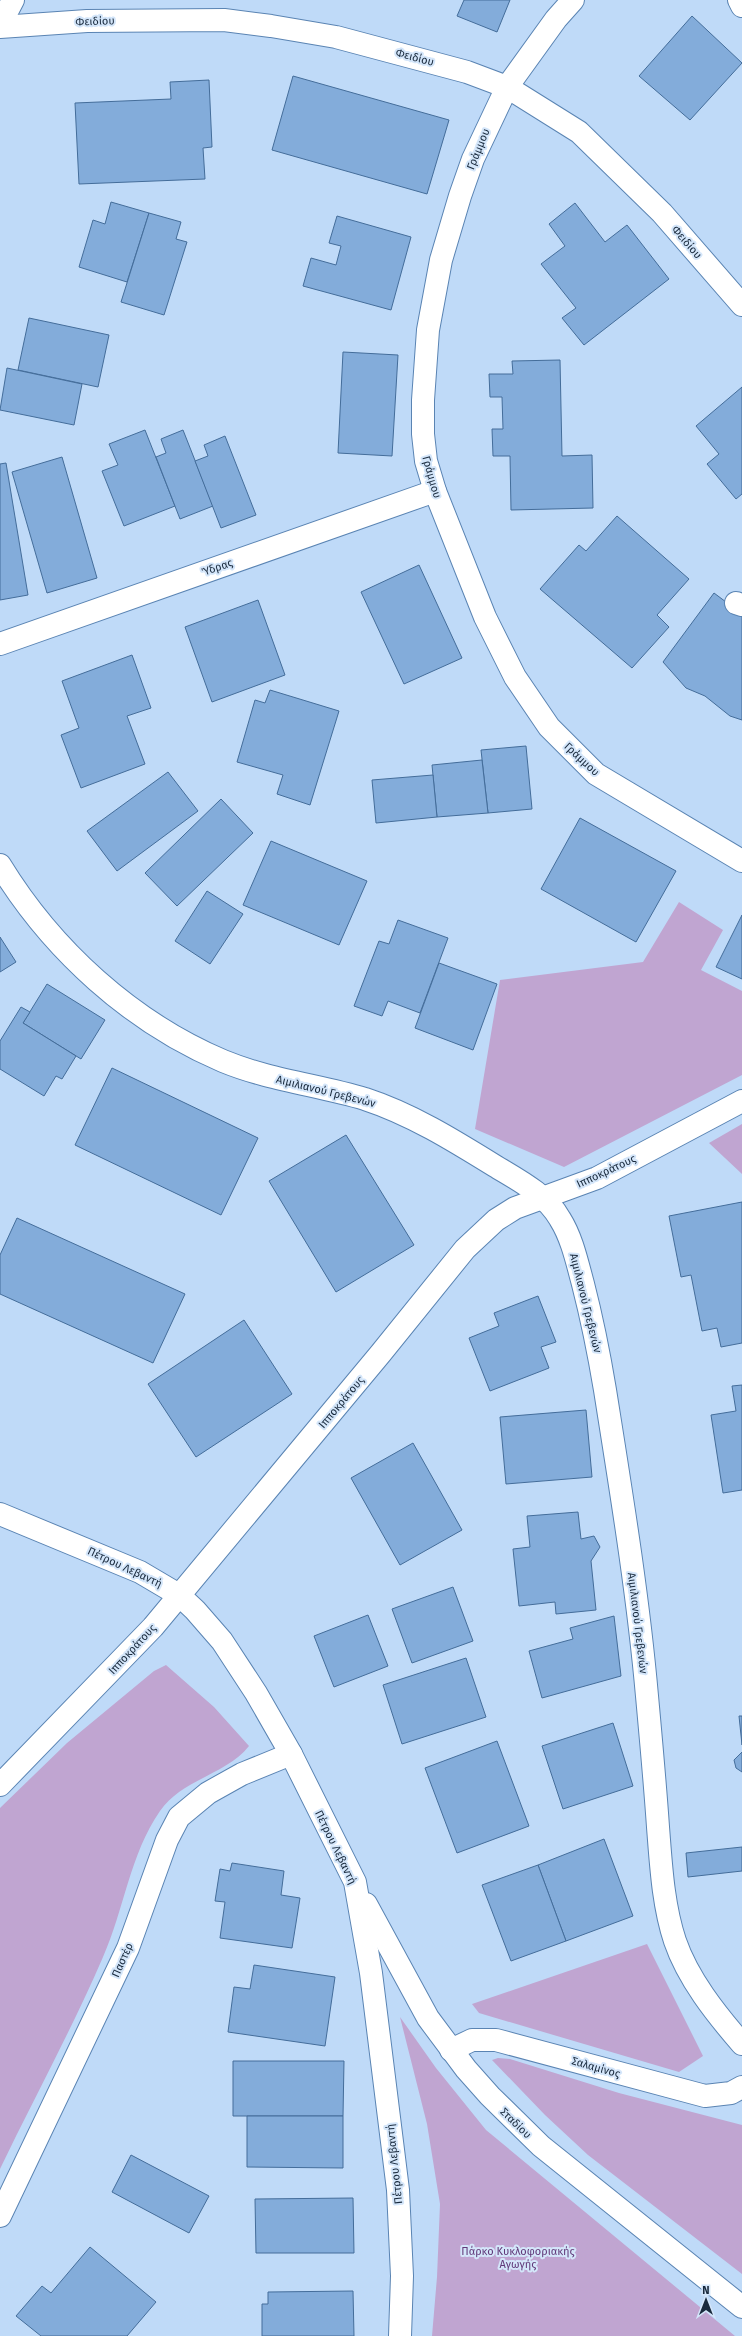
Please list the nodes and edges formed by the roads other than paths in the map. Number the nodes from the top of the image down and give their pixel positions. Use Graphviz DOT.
graph roads {
  1 [pos="13,0"];
  2 [pos="573,0"];
  3 [pos="739,0"];
  4 [pos="742,6"];
  5 [pos="0,26"];
  6 [pos="507,87"];
  7 [pos="742,304"];
  8 [pos="435,491"];
  9 [pos="0,644"];
  10 [pos="742,861"];
  11 [pos="0,866"];
  12 [pos="742,1101"];
  13 [pos="542,1197"];
  14 [pos="0,1514"];
  15 [pos="179,1595"];
  16 [pos="291,1754"];
  17 [pos="0,1785"];
  18 [pos="355,1882"];
  19 [pos="742,2044"];
  20 [pos="450,2050"];
  21 [pos="742,2087"];
  22 [pos="0,2216"];
  23 [pos="742,2307"];
  24 [pos="400,2336"];
  1 -- 5 [label="street"];
  2 -- 6 [label="street, Γράμμου"];
  3 -- 4 [label="street"];
  5 -- 6 [label="street, Φειδίου"];
  6 -- 7 [label="street, Φειδίου"];
  6 -- 8 [label="street, Γράμμου"];
  8 -- 9 [label="street, Ύδρας"];
  8 -- 10 [label="street, Γράμμου"];
  11 -- 13 [label="street, Αιμιλιανού Γρεβενών"];
  12 -- 13 [label="street, Ιπποκράτους"];
  13 -- 15 [label="street, Ιπποκράτους"];
  13 -- 19 [label="street, Αιμιλιανού Γρεβενών"];
  14 -- 15 [label="street, Πέτρου Λεβαντή"];
  15 -- 16 [label="street, Πέτρου Λεβαντή"];
  15 -- 17 [label="street, Ιπποκράτους"];
  16 -- 18 [label="street, Πέτρου Λεβαντή"];
  16 -- 22 [label="street, Παστέρ"];
  18 -- 20 [label="street, Σταδίου"];
  18 -- 24 [label="street, Πέτρου Λεβαντή"];
  20 -- 21 [label="street, Σαλαμίνος"];
  20 -- 23 [label="street, Σταδίου"];
}
